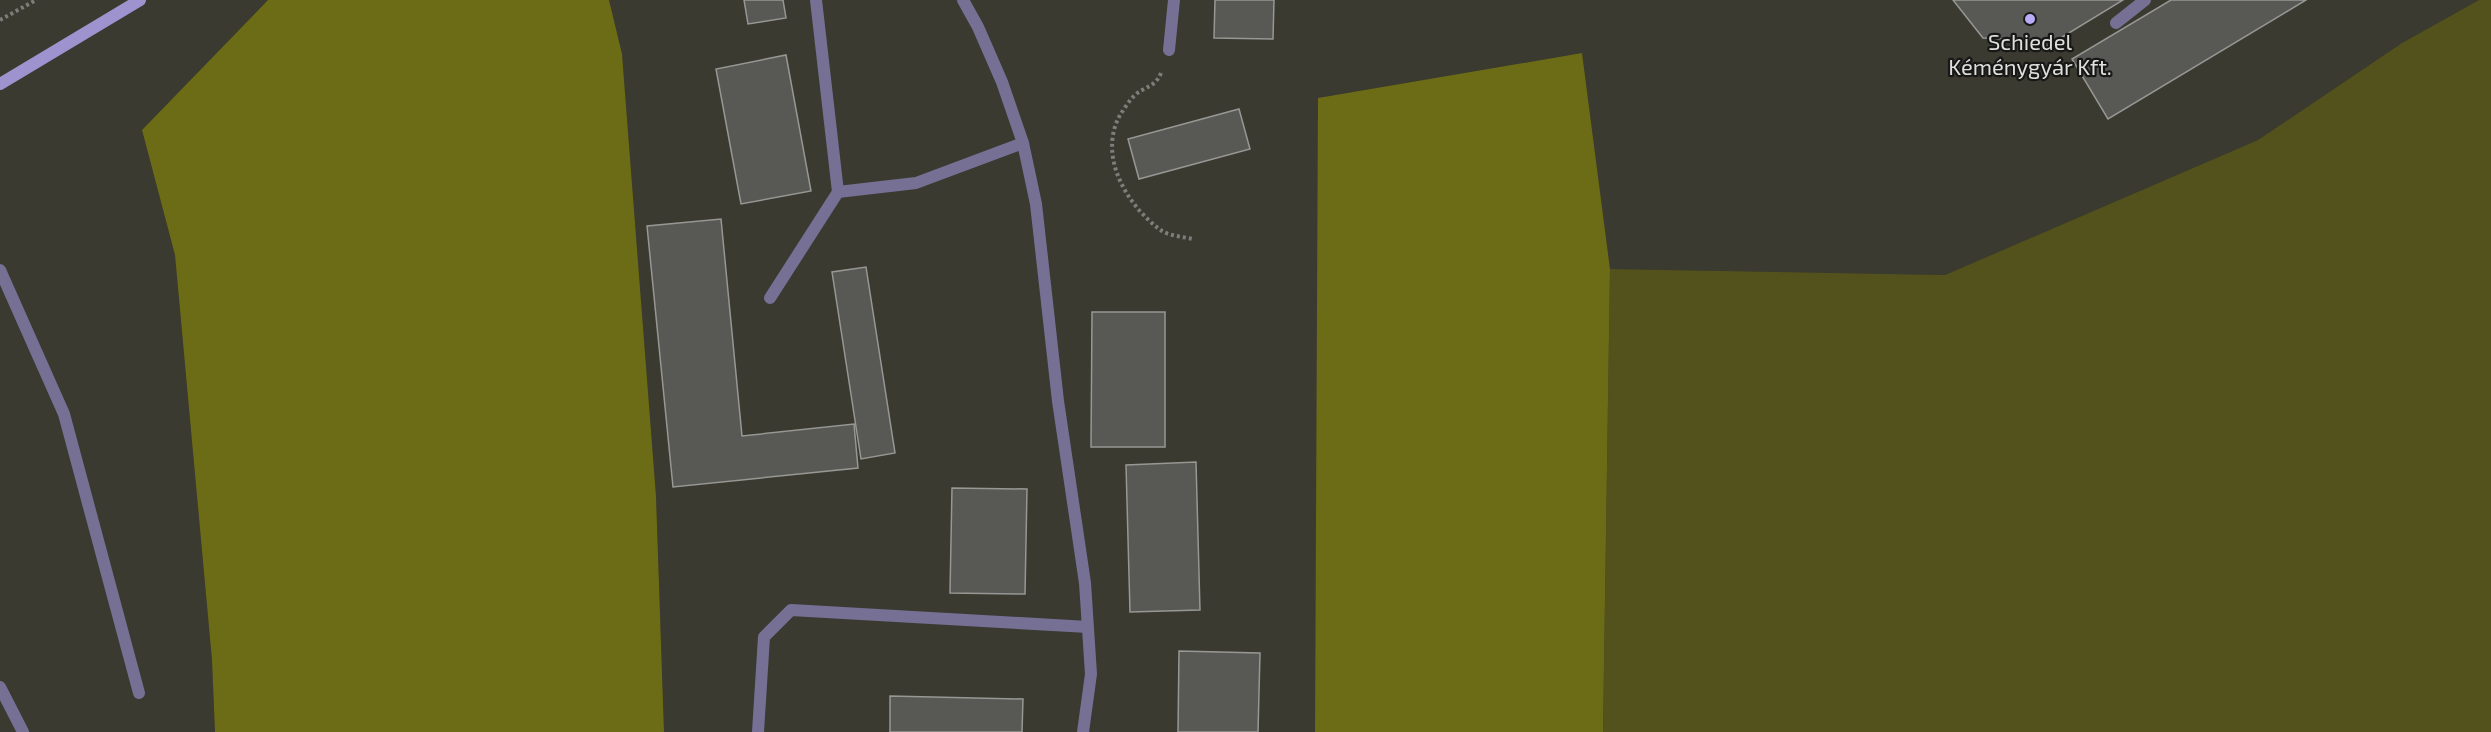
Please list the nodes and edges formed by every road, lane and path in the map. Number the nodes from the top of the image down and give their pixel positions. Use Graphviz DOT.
graph roads {
  1 [pos="36,0"];
  2 [pos="140,0"];
  3 [pos="816,0"];
  4 [pos="963,0"];
  5 [pos="1174,0"];
  6 [pos="2145,0"];
  7 [pos="0,20"];
  8 [pos="2116,23"];
  9 [pos="1169,50"];
  10 [pos="0,84"];
  11 [pos="1023,143"];
  12 [pos="838,192"];
  13 [pos="1193,238"];
  14 [pos="0,270"];
  15 [pos="770,298"];
  16 [pos="1088,627"];
  17 [pos="0,687"];
  18 [pos="139,693"];
  19 [pos="23,732"];
  20 [pos="758,732"];
  21 [pos="1083,732"];
  1 -- 7 [label="path"];
  2 -- 10 [label="street"];
  3 -- 12 [label="lane"];
  4 -- 11 [label="lane"];
  5 -- 9 [label="lane"];
  6 -- 8 [label="lane"];
  9 -- 13 [label="path"];
  11 -- 12 [label="lane"];
  11 -- 16 [label="lane"];
  12 -- 15 [label="lane"];
  14 -- 18 [label="lane"];
  16 -- 20 [label="lane"];
  16 -- 21 [label="lane"];
  17 -- 19 [label="lane"];
}
